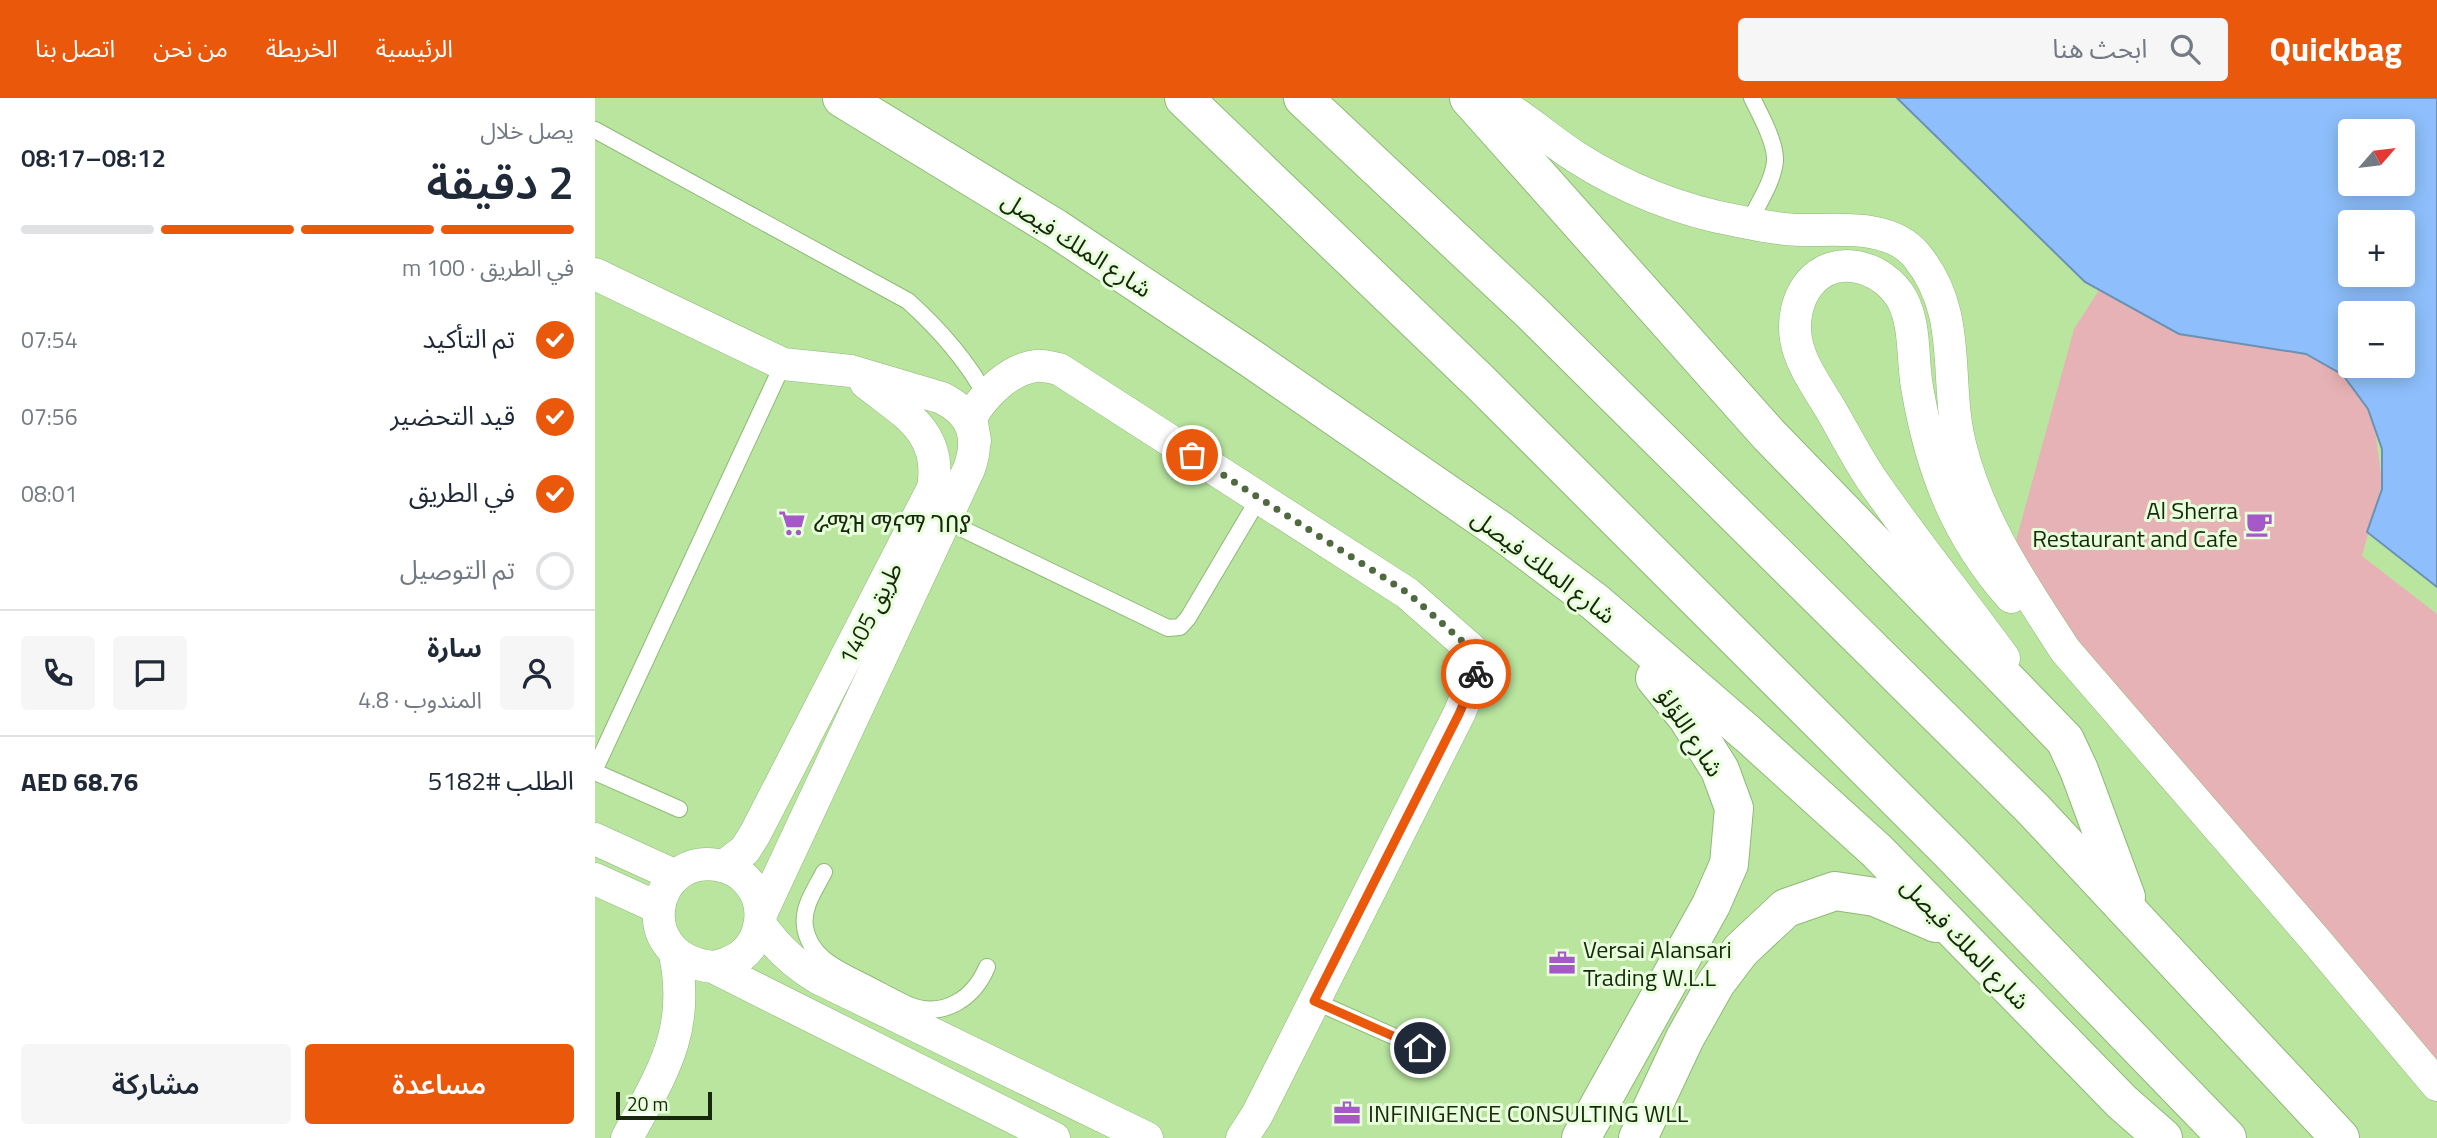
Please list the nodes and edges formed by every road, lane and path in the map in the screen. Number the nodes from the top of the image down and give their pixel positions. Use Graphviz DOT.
graph roads {
  1 [pos="842,98"];
  2 [pos="1184,98"];
  3 [pos="1303,98"];
  4 [pos="1469,98"];
  5 [pos="1488,98"];
  6 [pos="1752,98"];
  7 [pos="595,130"];
  8 [pos="1749,222"];
  9 [pos="595,274"];
  10 [pos="783,365"];
  11 [pos="851,371"];
  12 [pos="986,396"];
  13 [pos="975,441"];
  14 [pos="1259,498"];
  15 [pos="944,520"];
  16 [pos="1595,602"];
  17 [pos="2065,650"];
  18 [pos="2065,740"];
  19 [pos="595,771"];
  20 [pos="679,809"];
  21 [pos="595,839"];
  22 [pos="724,866"];
  23 [pos="824,872"];
  24 [pos="676,876"];
  25 [pos="595,879"];
  26 [pos="659,908"];
  27 [pos="761,919"];
  28 [pos="2135,919"];
  29 [pos="1957,933"];
  30 [pos="675,954"];
  31 [pos="713,967"];
  32 [pos="987,967"];
  33 [pos="871,995"];
  34 [pos="1314,1001"];
  35 [pos="1420,1048"];
  36 [pos="2437,1085"];
  37 [pos="627,1138"];
  38 [pos="1054,1138"];
  39 [pos="1147,1138"];
  40 [pos="1242,1138"];
  41 [pos="1581,1138"];
  42 [pos="1637,1138"];
  43 [pos="2163,1138"];
  44 [pos="2227,1138"];
  45 [pos="2340,1138"];
  1 -- 16 [label="main road, شارع الملك فيصل"];
  2 -- 44 [label="main road"];
  3 -- 28 [label="main road"];
  4 -- 18 [label="main road"];
  5 -- 8 [label="street"];
  6 -- 8 [label="lane"];
  7 -- 12 [label="lane"];
  8 -- 17 [label="street"];
  9 -- 10 [label="street"];
  10 -- 11 [label="street"];
  10 -- 19 [label="lane"];
  11 -- 13 [label="street"];
  11 -- 22 [label="street, طريق 1405"];
  12 -- 13 [label="street, طريق 1405"];
  12 -- 14 [label="street, طريق 1405"];
  13 -- 15 [label="street, طريق 1405"];
  14 -- 15 [label="lane"];
  14 -- 34 [label="street, طريق 1405"];
  15 -- 27 [label="street, طريق 1405"];
  16 -- 29 [label="main road, شارع الملك فيصل"];
  16 -- 41 [label="main road, شارع اللؤلؤ"];
  17 -- 18 [label="street"];
  17 -- 36 [label="street"];
  18 -- 28 [label="main road"];
  19 -- 20 [label="lane"];
  21 -- 24 [label="street"];
  22 -- 24 [label="street"];
  22 -- 27 [label="street"];
  23 -- 33 [label="lane"];
  24 -- 26 [label="street"];
  25 -- 26 [label="street"];
  26 -- 30 [label="street"];
  27 -- 31 [label="street"];
  27 -- 33 [label="street"];
  28 -- 45 [label="main road"];
  29 -- 42 [label="main road"];
  29 -- 43 [label="main road, شارع الملك فيصل"];
  30 -- 31 [label="street"];
  30 -- 37 [label="street"];
  31 -- 38 [label="street"];
  32 -- 33 [label="lane"];
  33 -- 39 [label="street"];
  34 -- 35 [label="lane"];
  34 -- 40 [label="street, طريق 1405"];
}
